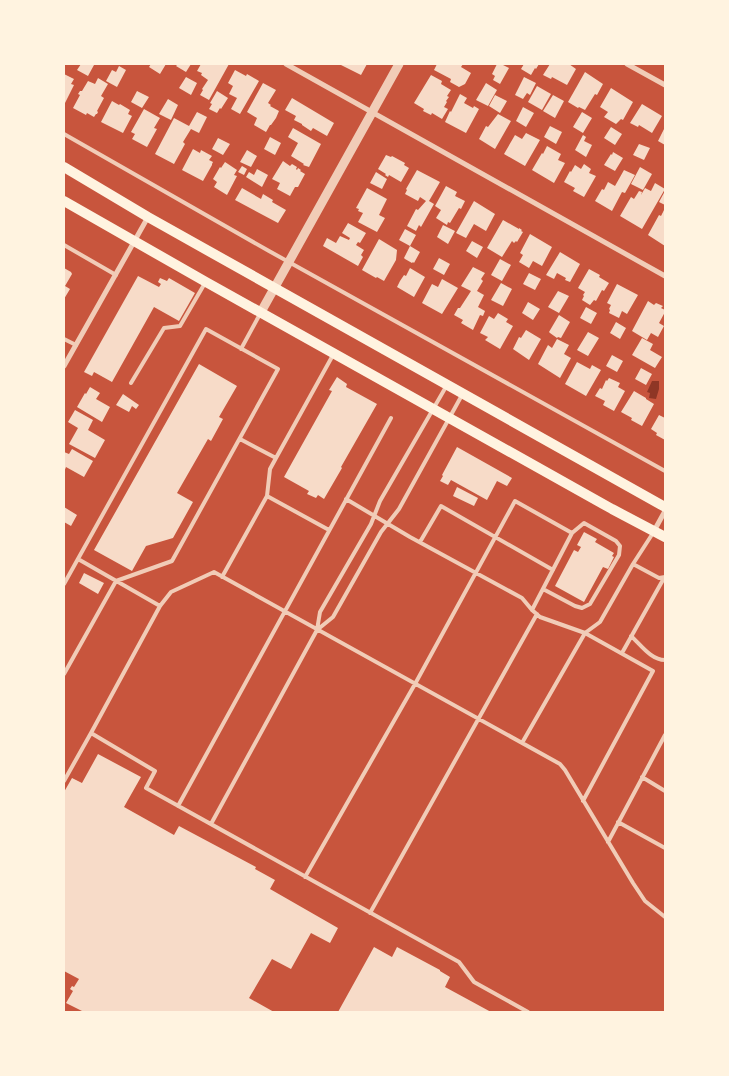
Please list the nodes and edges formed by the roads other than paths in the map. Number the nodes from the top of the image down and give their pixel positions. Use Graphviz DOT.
graph roads {
  1 [pos="286,64"];
  2 [pos="399,64"];
  3 [pos="627,64"];
  4 [pos="665,85"];
  5 [pos="372,113"];
  6 [pos="64,134"];
  7 [pos="64,166"];
  8 [pos="64,201"];
  9 [pos="148,217"];
  10 [pos="135,242"];
  11 [pos="64,245"];
  12 [pos="290,262"];
  13 [pos="116,274"];
  14 [pos="665,276"];
  15 [pos="206,282"];
  16 [pos="275,288"];
  17 [pos="261,312"];
  18 [pos="64,339"];
  19 [pos="76,345"];
  20 [pos="241,349"];
  21 [pos="334,353"];
  22 [pos="64,366"];
  23 [pos="131,383"];
  24 [pos="447,384"];
  25 [pos="463,393"];
  26 [pos="433,408"];
  27 [pos="391,418"];
  28 [pos="450,418"];
  29 [pos="240,438"];
  30 [pos="276,458"];
  31 [pos="665,471"];
  32 [pos="267,496"];
  33 [pos="346,499"];
  34 [pos="665,507"];
  35 [pos="665,511"];
  36 [pos="374,516"];
  37 [pos="387,523"];
  38 [pos="329,530"];
  39 [pos="654,531"];
  40 [pos="572,533"];
  41 [pos="495,537"];
  42 [pos="665,537"];
  43 [pos="420,542"];
  44 [pos="78,558"];
  45 [pos="633,564"];
  46 [pos="553,570"];
  47 [pos="476,572"];
  48 [pos="222,577"];
  49 [pos="665,578"];
  50 [pos="116,581"];
  51 [pos="64,584"];
  52 [pos="543,589"];
  53 [pos="160,606"];
  54 [pos="532,610"];
  55 [pos="284,612"];
  56 [pos="537,614"];
  57 [pos="317,630"];
  58 [pos="585,633"];
  59 [pos="631,636"];
  60 [pos="622,654"];
  61 [pos="665,660"];
  62 [pos="64,674"];
  63 [pos="415,684"];
  64 [pos="478,719"];
  65 [pos="91,733"];
  66 [pos="665,735"];
  67 [pos="522,743"];
  68 [pos="642,777"];
  69 [pos="64,781"];
  70 [pos="665,791"];
  71 [pos="583,801"];
  72 [pos="178,806"];
  73 [pos="618,822"];
  74 [pos="211,824"];
  75 [pos="608,842"];
  76 [pos="665,848"];
  77 [pos="306,877"];
  78 [pos="370,913"];
  79 [pos="665,917"];
  80 [pos="528,1012"];
  1 -- 5 [label="street"];
  2 -- 5 [label="street"];
  3 -- 4 [label="street"];
  5 -- 12 [label="street"];
  5 -- 14 [label="street"];
  6 -- 12 [label="lane"];
  7 -- 9 [label="main road"];
  8 -- 10 [label="main road"];
  9 -- 10 [label="street"];
  9 -- 16 [label="main road"];
  10 -- 13 [label="street"];
  10 -- 15 [label="main road"];
  11 -- 13 [label="lane"];
  12 -- 16 [label="street"];
  12 -- 31 [label="lane"];
  13 -- 19 [label="street"];
  15 -- 17 [label="main road"];
  15 -- 23 [label="lane"];
  16 -- 17 [label="street"];
  16 -- 24 [label="main road"];
  17 -- 20 [label="lane"];
  17 -- 21 [label="main road"];
  18 -- 19 [label="lane"];
  19 -- 22 [label="street"];
  20 -- 29 [label="lane"];
  20 -- 44 [label="lane"];
  21 -- 26 [label="main road"];
  21 -- 30 [label="lane"];
  24 -- 25 [label="main road"];
  24 -- 26 [label="lane"];
  25 -- 28 [label="lane"];
  25 -- 34 [label="main road"];
  26 -- 28 [label="main road"];
  26 -- 36 [label="lane"];
  27 -- 33 [label="lane"];
  28 -- 37 [label="lane"];
  28 -- 39 [label="main road"];
  29 -- 30 [label="lane"];
  29 -- 50 [label="lane"];
  30 -- 32 [label="lane"];
  32 -- 38 [label="lane"];
  32 -- 48 [label="lane"];
  33 -- 36 [label="lane"];
  33 -- 38 [label="lane"];
  35 -- 39 [label="street"];
  36 -- 37 [label="lane"];
  36 -- 57 [label="lane"];
  37 -- 43 [label="lane"];
  37 -- 57 [label="lane"];
  38 -- 55 [label="lane"];
  39 -- 42 [label="main road"];
  39 -- 45 [label="lane"];
  40 -- 41 [label="lane"];
  40 -- 46 [label="lane"];
  40 -- 52 [label="lane"];
  41 -- 43 [label="lane"];
  41 -- 46 [label="lane"];
  41 -- 47 [label="lane"];
  43 -- 47 [label="lane"];
  44 -- 50 [label="lane"];
  44 -- 51 [label="lane"];
  45 -- 49 [label="lane"];
  45 -- 58 [label="lane"];
  46 -- 52 [label="lane"];
  47 -- 54 [label="lane"];
  47 -- 63 [label="lane"];
  48 -- 53 [label="lane"];
  48 -- 55 [label="lane"];
  49 -- 59 [label="lane"];
  50 -- 53 [label="lane"];
  50 -- 62 [label="lane"];
  52 -- 54 [label="lane"];
  53 -- 65 [label="lane"];
  54 -- 56 [label="lane"];
  55 -- 57 [label="lane"];
  55 -- 72 [label="lane"];
  56 -- 58 [label="lane"];
  56 -- 64 [label="lane"];
  57 -- 63 [label="lane"];
  57 -- 74 [label="lane"];
  58 -- 60 [label="lane"];
  58 -- 67 [label="lane"];
  59 -- 60 [label="lane"];
  59 -- 61 [label="lane"];
  60 -- 71 [label="lane"];
  63 -- 64 [label="lane"];
  63 -- 77 [label="lane"];
  64 -- 67 [label="lane"];
  64 -- 78 [label="lane"];
  65 -- 69 [label="lane"];
  65 -- 72 [label="lane"];
  66 -- 68 [label="lane"];
  67 -- 71 [label="lane"];
  68 -- 70 [label="lane"];
  68 -- 73 [label="lane"];
  71 -- 75 [label="lane"];
  72 -- 74 [label="lane"];
  73 -- 75 [label="lane"];
  73 -- 76 [label="lane"];
  74 -- 77 [label="lane"];
  75 -- 79 [label="lane"];
  77 -- 78 [label="lane"];
  78 -- 80 [label="lane"];
}
